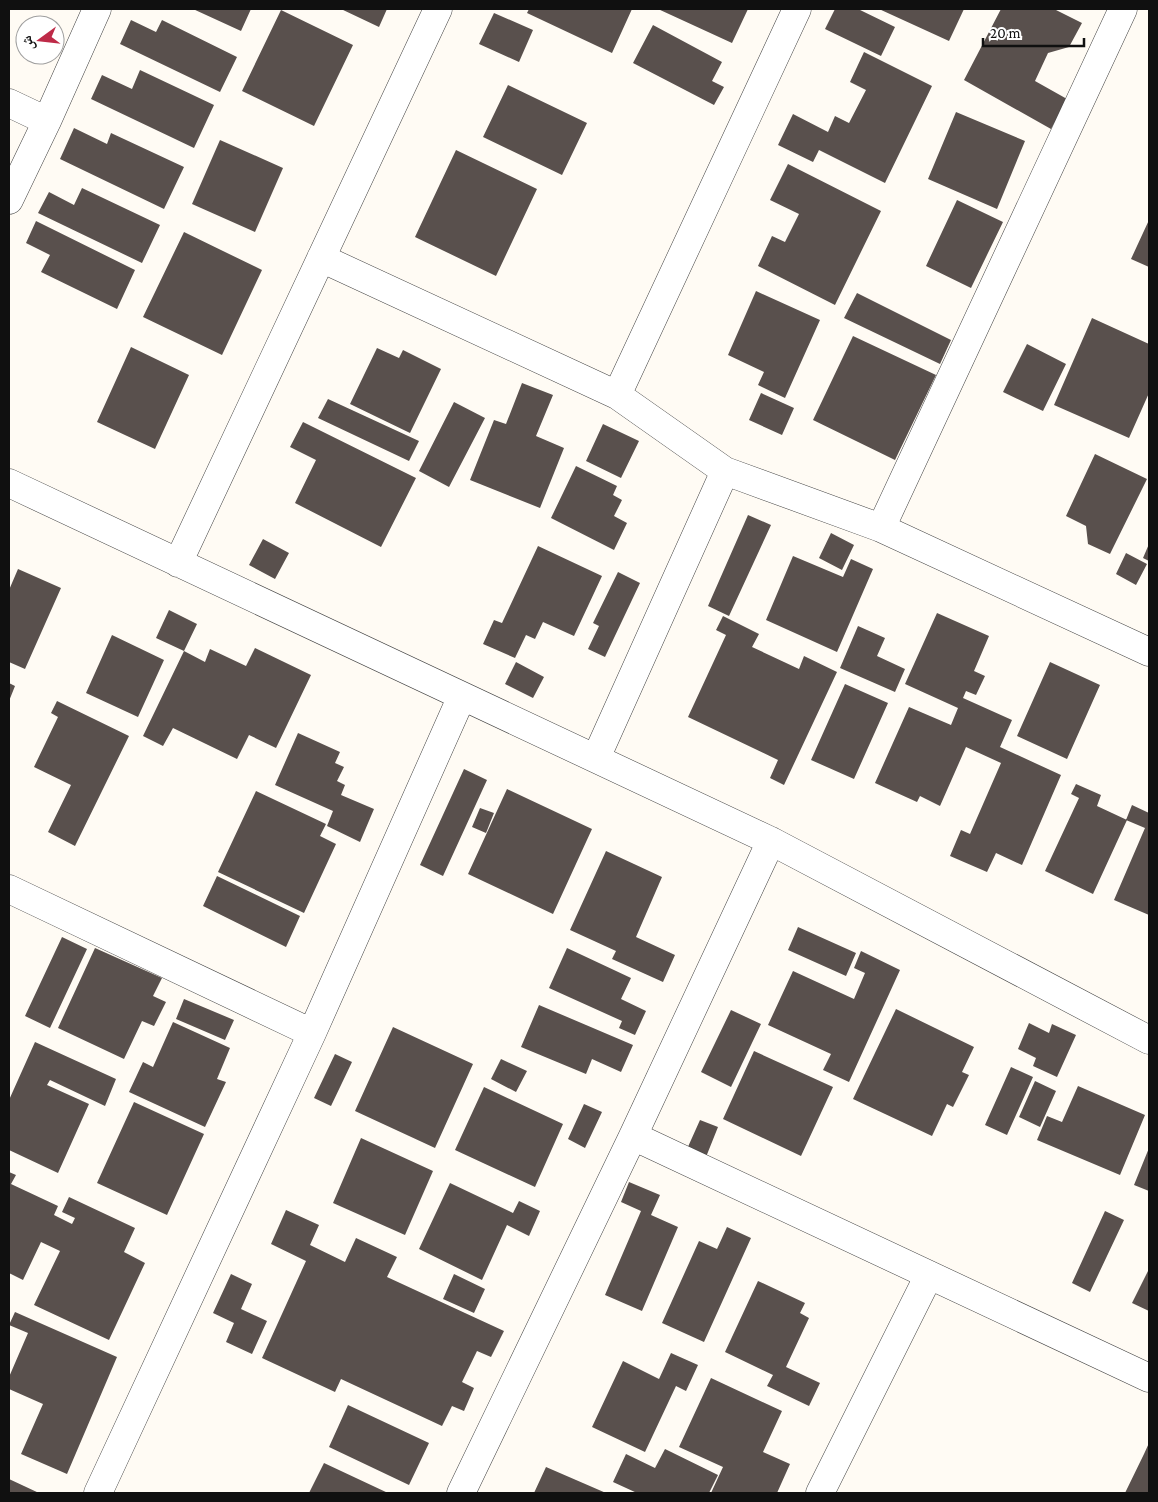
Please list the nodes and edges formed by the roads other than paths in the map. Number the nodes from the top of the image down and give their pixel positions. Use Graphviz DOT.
graph roads {
  1 [pos="97,9"];
  2 [pos="438,9"];
  3 [pos="797,9"];
  4 [pos="1123,9"];
  5 [pos="9,103"];
  6 [pos="47,121"];
  7 [pos="9,200"];
  8 [pos="322,258"];
  9 [pos="617,395"];
  10 [pos="725,471"];
  11 [pos="9,483"];
  12 [pos="881,528"];
  13 [pos="178,563"];
  14 [pos="1149,652"];
  15 [pos="462,696"];
  16 [pos="596,758"];
  17 [pos="771,841"];
  18 [pos="10,892"];
  19 [pos="312,1033"];
  20 [pos="1149,1040"];
  21 [pos="633,1136"];
  22 [pos="929,1275"];
  23 [pos="1149,1378"];
  24 [pos="98,1493"];
  25 [pos="461,1493"];
  26 [pos="820,1493"];
  1 -- 6 [label="street"];
  2 -- 8 [label="street"];
  3 -- 9 [label="street"];
  4 -- 12 [label="street"];
  5 -- 6 [label="street"];
  6 -- 7 [label="street"];
  8 -- 9 [label="street"];
  8 -- 13 [label="street"];
  9 -- 10 [label="street"];
  10 -- 12 [label="street"];
  10 -- 16 [label="street"];
  11 -- 13 [label="street"];
  12 -- 14 [label="street"];
  13 -- 15 [label="street"];
  15 -- 16 [label="street"];
  15 -- 19 [label="street"];
  16 -- 17 [label="street"];
  17 -- 20 [label="street"];
  17 -- 21 [label="street"];
  18 -- 19 [label="street"];
  19 -- 24 [label="street"];
  21 -- 22 [label="street"];
  21 -- 25 [label="street"];
  22 -- 23 [label="street"];
  22 -- 26 [label="street"];
}
